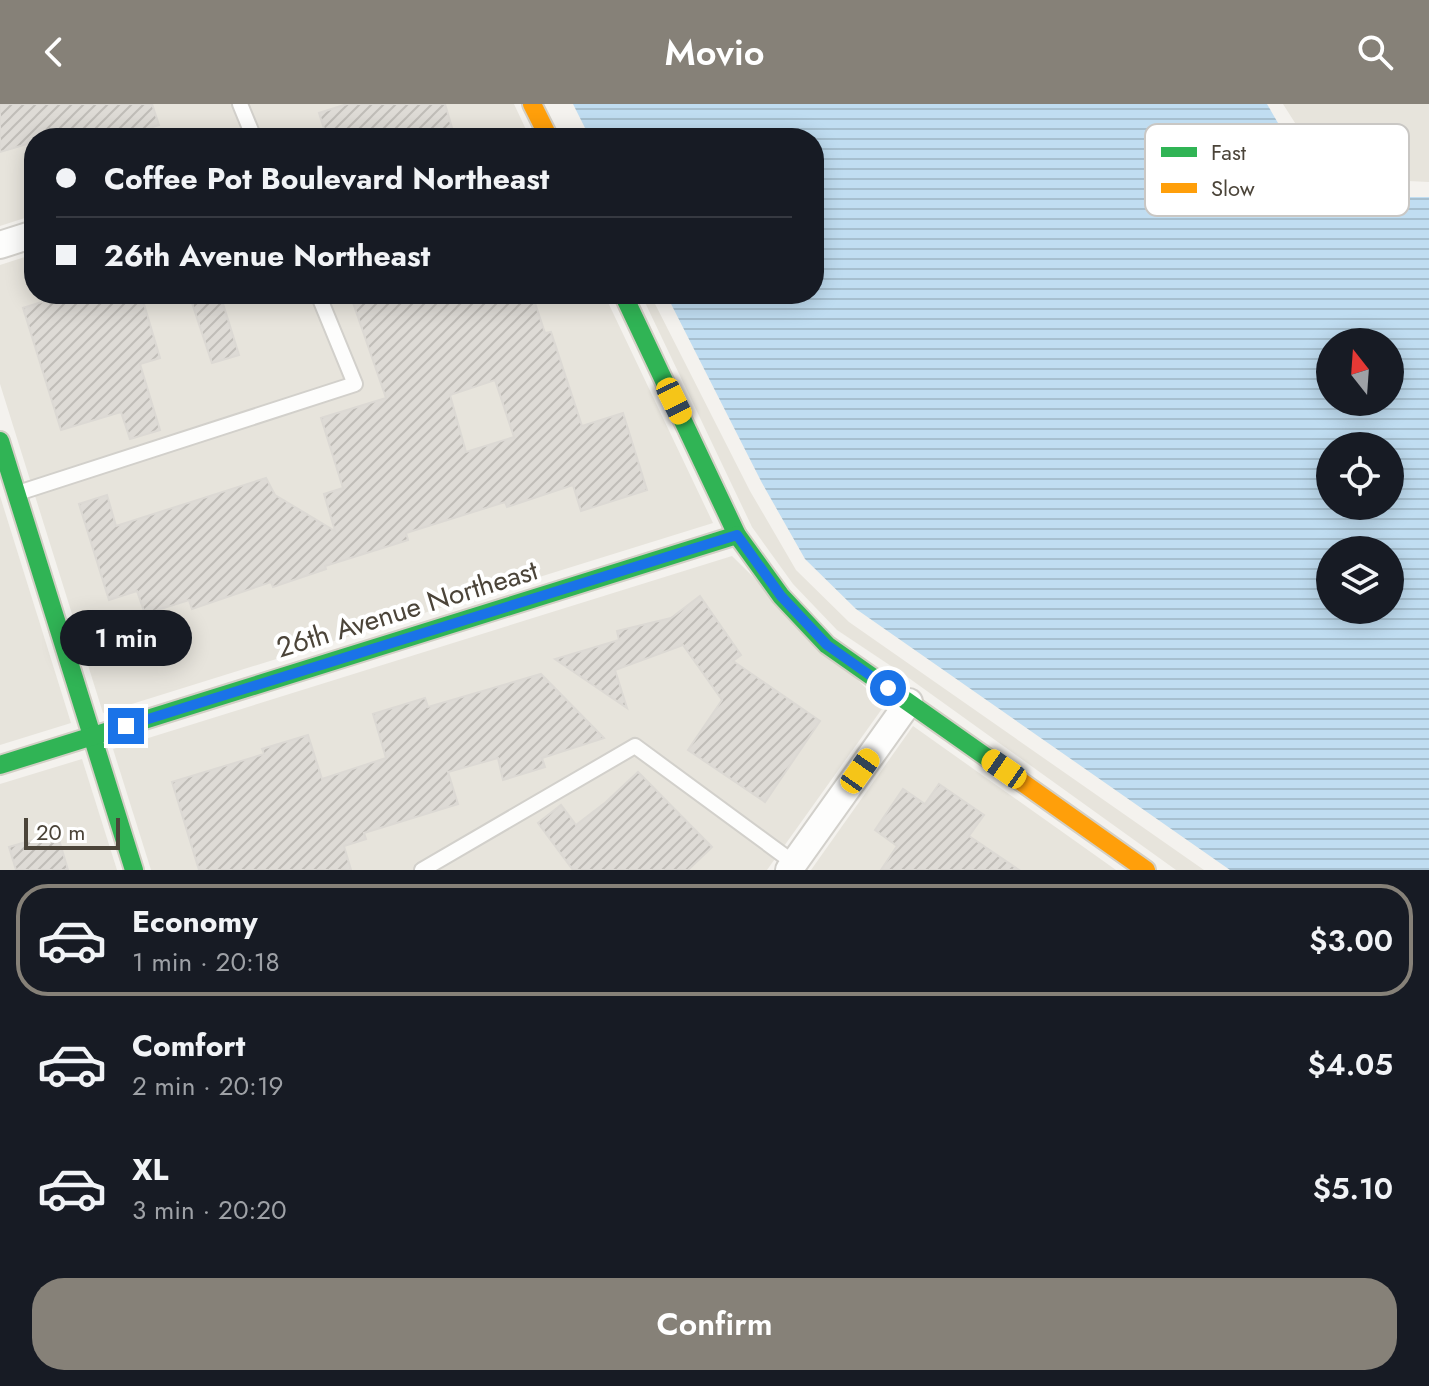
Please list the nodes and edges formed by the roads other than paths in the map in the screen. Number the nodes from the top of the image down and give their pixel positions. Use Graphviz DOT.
graph roads {
  1 [pos="240,104"];
  2 [pos="532,104"];
  3 [pos="250,128"];
  4 [pos="544,128"];
  5 [pos="24,237"];
  6 [pos="0,245"];
  7 [pos="322,304"];
  8 [pos="628,304"];
  9 [pos="0,441"];
  10 [pos="8,496"];
  11 [pos="737,535"];
  12 [pos="909,702"];
  13 [pos="92,736"];
  14 [pos="0,765"];
  15 [pos="792,866"];
  16 [pos="134,870"];
  17 [pos="422,870"];
  18 [pos="1146,870"];
  1 -- 3 [label="lane"];
  2 -- 4 [label="street"];
  5 -- 6 [label="street"];
  7 -- 10 [label="lane"];
  8 -- 11 [label="street"];
  9 -- 10 [label="street"];
  10 -- 13 [label="street"];
  11 -- 12 [label="street"];
  11 -- 13 [label="street, 26th Avenue Northeast"];
  12 -- 15 [label="street"];
  12 -- 18 [label="street"];
  13 -- 14 [label="street, 26th Avenue Northeast"];
  13 -- 16 [label="street"];
  15 -- 17 [label="lane"];
}
